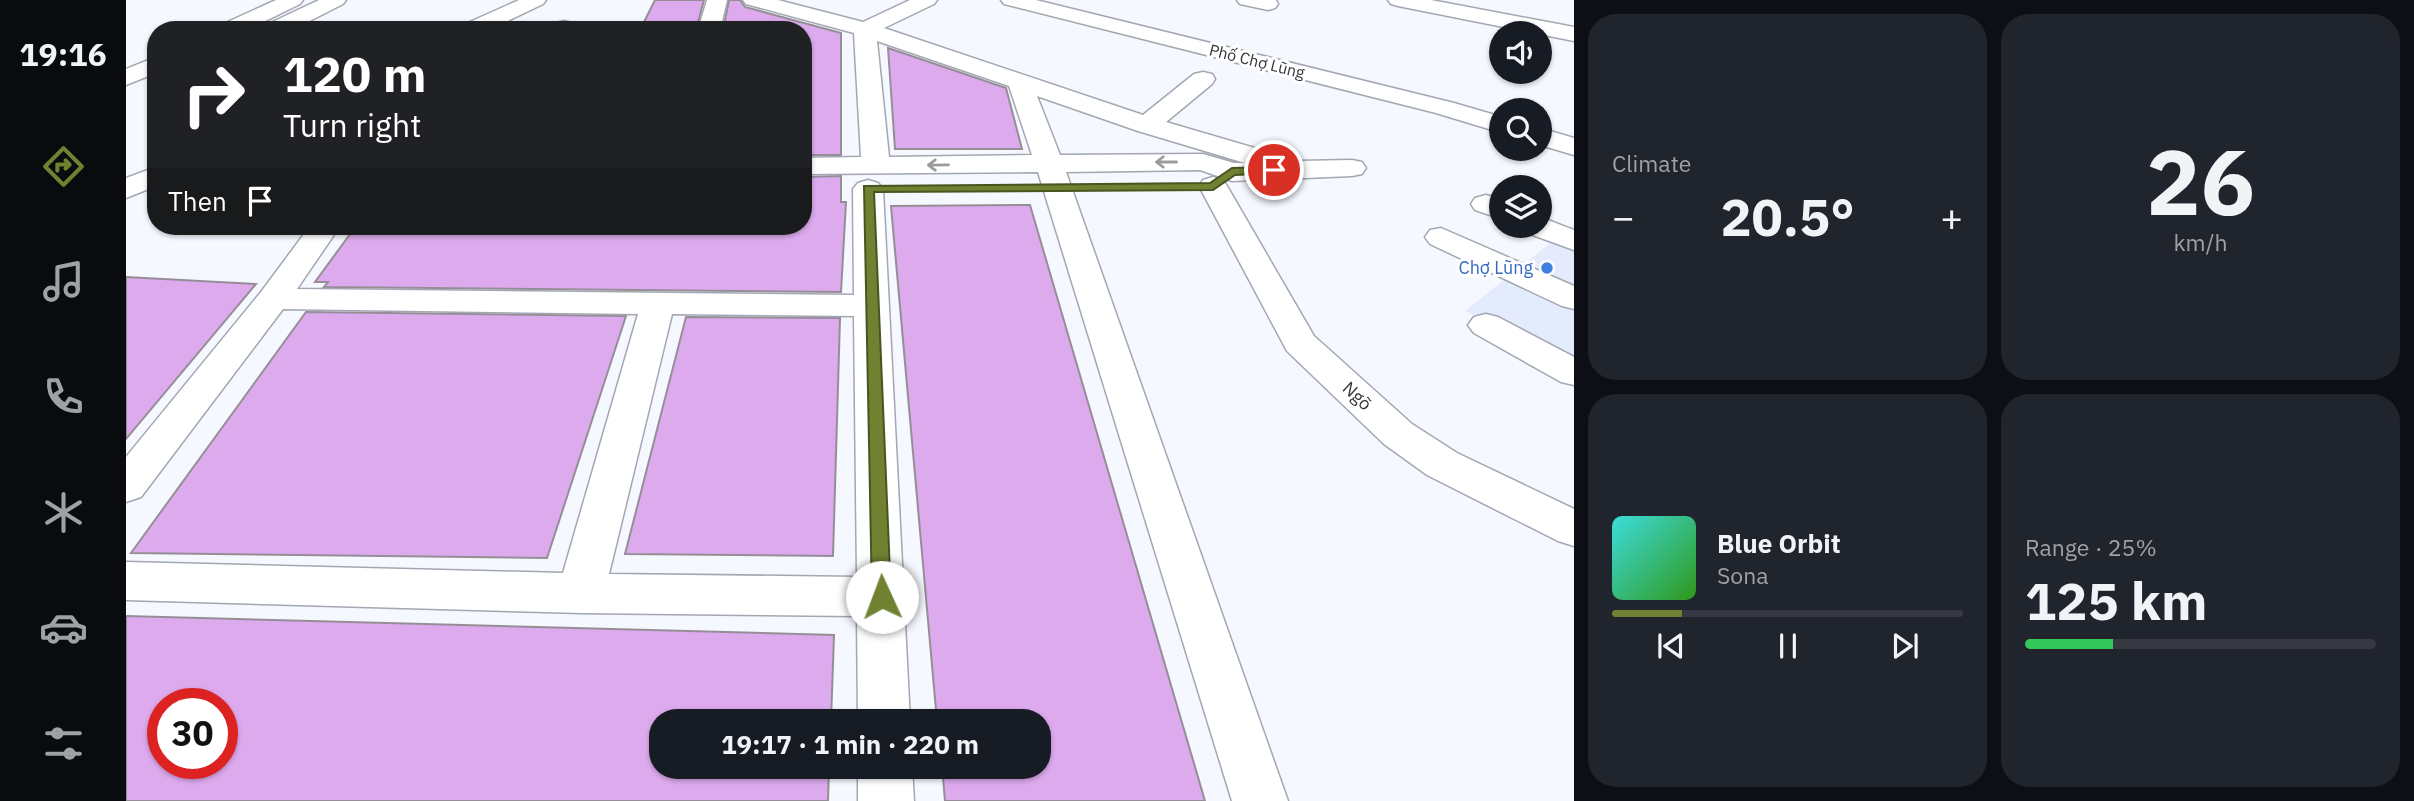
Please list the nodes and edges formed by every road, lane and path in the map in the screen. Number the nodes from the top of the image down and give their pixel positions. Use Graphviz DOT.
graph roads {
  1 [pos="293,0"];
  2 [pos="337,0"];
  3 [pos="537,0"];
  4 [pos="717,0"];
  5 [pos="753,0"];
  6 [pos="927,0"];
  7 [pos="1011,0"];
  8 [pos="1410,1"];
  9 [pos="248,21"];
  10 [pos="293,21"];
  11 [pos="491,21"];
  12 [pos="711,21"];
  13 [pos="865,29"];
  14 [pos="1574,34"];
  15 [pos="147,68"];
  16 [pos="126,78"];
  17 [pos="1019,79"];
  18 [pos="1203,79"];
  19 [pos="147,90"];
  20 [pos="126,99"];
  21 [pos="1574,118"];
  22 [pos="1489,121"];
  23 [pos="1147,125"];
  24 [pos="1552,131"];
  25 [pos="1552,140"];
  26 [pos="1574,147"];
  27 [pos="812,168"];
  28 [pos="1352,168"];
  29 [pos="1298,170"];
  30 [pos="1052,174"];
  31 [pos="872,178"];
  32 [pos="147,179"];
  33 [pos="1223,179"];
  34 [pos="812,187"];
  35 [pos="126,189"];
  36 [pos="147,205"];
  37 [pos="126,214"];
  38 [pos="1552,232"];
  39 [pos="319,235"];
  40 [pos="1441,237"];
  41 [pos="1574,241"];
  42 [pos="273,299"];
  43 [pos="1574,299"];
  44 [pos="658,303"];
  45 [pos="871,306"];
  46 [pos="1486,326"];
  47 [pos="1566,359"];
  48 [pos="126,486"];
  49 [pos="1574,529"];
  50 [pos="126,581"];
  51 [pos="581,593"];
  52 [pos="882,597"];
  53 [pos="884,709"];
  54 [pos="885,779"];
  55 [pos="886,801"];
  56 [pos="1260,801"];
  1 -- 9 [label="main road"];
  2 -- 10 [label="main road"];
  3 -- 11 [label="main road"];
  4 -- 12 [label="main road"];
  5 -- 13 [label="main road"];
  6 -- 13 [label="main road"];
  7 -- 22 [label="main road, Phố Chợ Lũng"];
  8 -- 14 [label="main road"];
  13 -- 17 [label="main road"];
  13 -- 31 [label="main road"];
  15 -- 16 [label="main road"];
  17 -- 23 [label="main road"];
  17 -- 30 [label="main road"];
  18 -- 23 [label="main road"];
  19 -- 20 [label="main road"];
  21 -- 24 [label="main road"];
  23 -- 29 [label="main road"];
  25 -- 26 [label="main road"];
  27 -- 31 [label="main road"];
  28 -- 29 [label="main road"];
  29 -- 33 [label="main road"];
  30 -- 31 [label="main road"];
  30 -- 33 [label="main road"];
  30 -- 56 [label="main road"];
  31 -- 34 [label="main road"];
  31 -- 45 [label="main road"];
  32 -- 35 [label="main road"];
  33 -- 49 [label="main road, Ngõ"];
  36 -- 37 [label="main road"];
  38 -- 41 [label="main road"];
  39 -- 42 [label="main road"];
  40 -- 43 [label="main road"];
  42 -- 44 [label="main road"];
  42 -- 48 [label="main road"];
  44 -- 45 [label="main road"];
  44 -- 51 [label="main road"];
  45 -- 52 [label="main road"];
  46 -- 47 [label="main road"];
  50 -- 51 [label="main road"];
  51 -- 52 [label="main road"];
  52 -- 53 [label="main road"];
  54 -- 55 [label="main road"];
}
